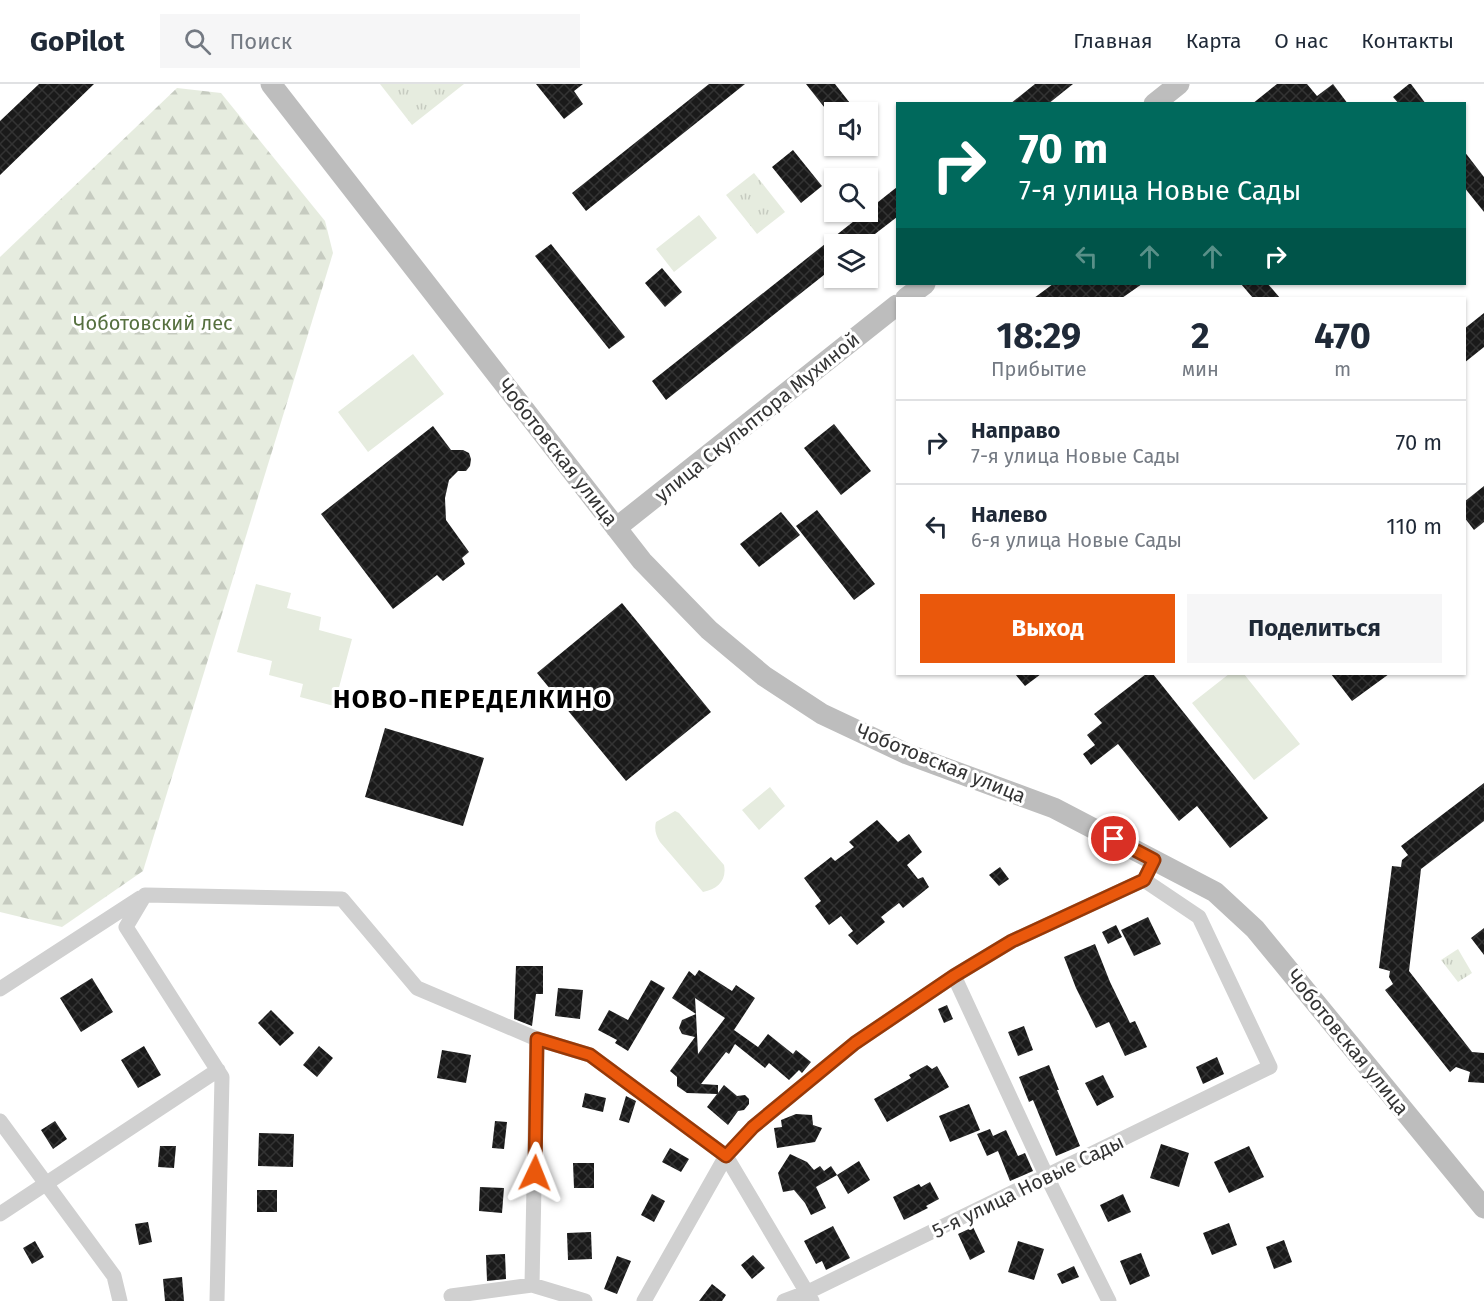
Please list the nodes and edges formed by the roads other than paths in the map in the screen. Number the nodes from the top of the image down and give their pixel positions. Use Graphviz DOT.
graph roads {
  1 [pos="271,84"];
  2 [pos="1179,84"];
  3 [pos="1156,102"];
  4 [pos="923,285"];
  5 [pos="907,297"];
  6 [pos="896,306"];
  7 [pos="616,528"];
  8 [pos="1154,860"];
  9 [pos="1144,880"];
  10 [pos="145,895"];
  11 [pos="954,976"];
  12 [pos="0,988"];
  13 [pos="537,1039"];
  14 [pos="218,1070"];
  15 [pos="0,1121"];
  16 [pos="726,1156"];
  17 [pos="1047,1177"];
  18 [pos="47,1184"];
  19 [pos="1484,1208"];
  20 [pos="0,1214"];
  21 [pos="532,1285"];
  22 [pos="451,1296"];
  23 [pos="810,1296"];
  24 [pos="120,1301"];
  25 [pos="217,1301"];
  26 [pos="585,1301"];
  27 [pos="644,1301"];
  28 [pos="784,1301"];
  29 [pos="1109,1301"];
  1 -- 7 [label="main road, Чоботовская улица"];
  2 -- 3 [label="main road"];
  4 -- 5 [label="main road"];
  6 -- 7 [label="main road, улица Скульптора Мухиной"];
  7 -- 8 [label="main road, Чоботовская улица"];
  8 -- 9 [label="street"];
  8 -- 19 [label="main road, Чоботовская улица"];
  9 -- 11 [label="street"];
  9 -- 17 [label="street, 5-я улица Новые Сады"];
  10 -- 12 [label="street"];
  10 -- 13 [label="street"];
  10 -- 14 [label="street"];
  11 -- 16 [label="street"];
  11 -- 17 [label="street"];
  13 -- 16 [label="street"];
  13 -- 21 [label="street"];
  14 -- 18 [label="street"];
  14 -- 25 [label="street"];
  15 -- 18 [label="street"];
  16 -- 23 [label="street"];
  16 -- 27 [label="street"];
  17 -- 23 [label="street, 5-я улица Новые Сады"];
  17 -- 29 [label="street"];
  18 -- 20 [label="street"];
  18 -- 24 [label="street"];
  21 -- 22 [label="street"];
  21 -- 26 [label="street"];
  23 -- 28 [label="street, 5-я улица Новые Сады"];
}
